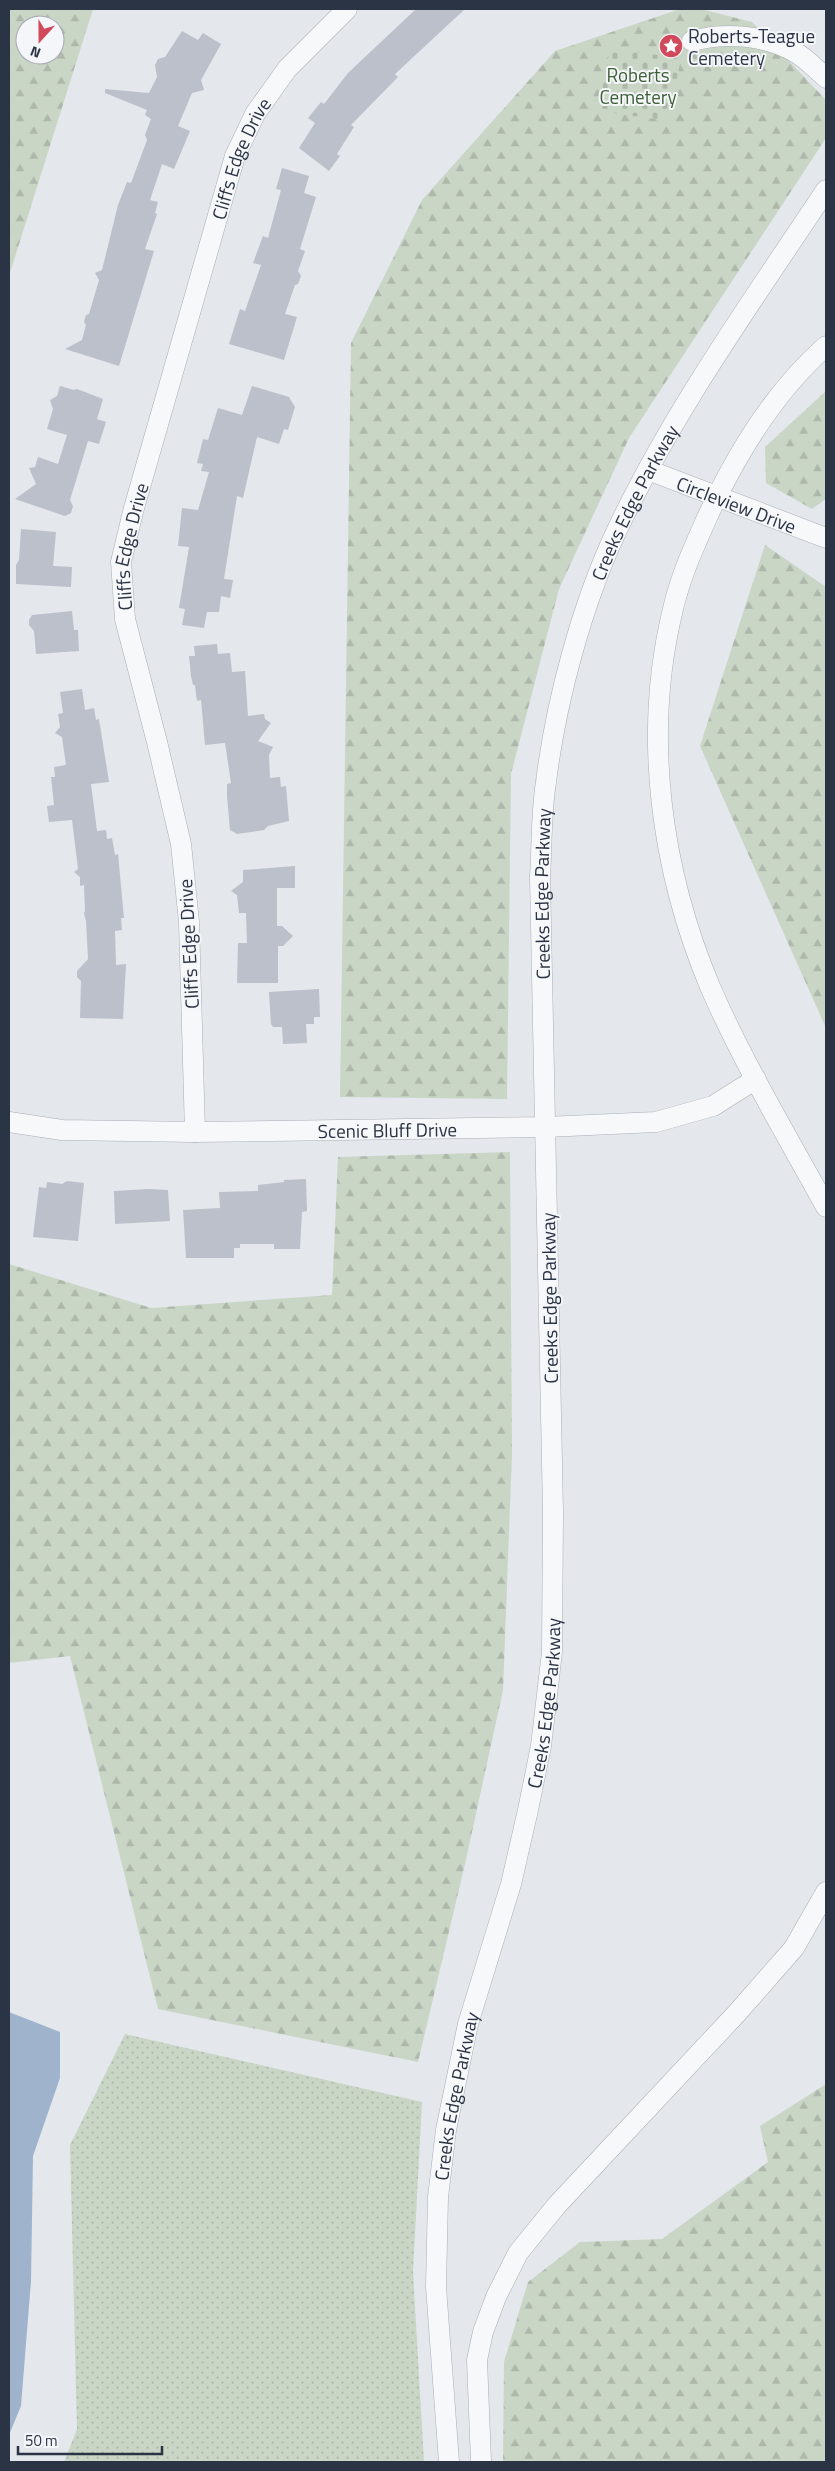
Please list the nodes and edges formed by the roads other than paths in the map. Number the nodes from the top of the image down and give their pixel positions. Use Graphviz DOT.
graph roads {
  1 [pos="347,9"];
  2 [pos="692,41"];
  3 [pos="826,78"];
  4 [pos="826,190"];
  5 [pos="826,346"];
  6 [pos="648,470"];
  7 [pos="717,496"];
  8 [pos="826,538"];
  9 [pos="756,1079"];
  10 [pos="9,1122"];
  11 [pos="546,1127"];
  12 [pos="195,1132"];
  13 [pos="826,1207"];
  14 [pos="826,1892"];
  15 [pos="449,2462"];
  16 [pos="481,2462"];
  1 -- 12 [label="street, Cliffs Edge Drive"];
  2 -- 3 [label="street"];
  4 -- 6 [label="street, Creeks Edge Parkway"];
  5 -- 7 [label="street"];
  6 -- 7 [label="street, Circleview Drive"];
  6 -- 11 [label="street, Creeks Edge Parkway"];
  7 -- 8 [label="street, Circleview Drive"];
  7 -- 9 [label="street"];
  9 -- 11 [label="street, Scenic Bluff Drive"];
  9 -- 13 [label="street"];
  10 -- 12 [label="street, Scenic Bluff Drive"];
  11 -- 12 [label="street, Scenic Bluff Drive"];
  11 -- 15 [label="street, Creeks Edge Parkway"];
  14 -- 16 [label="street"];
}
